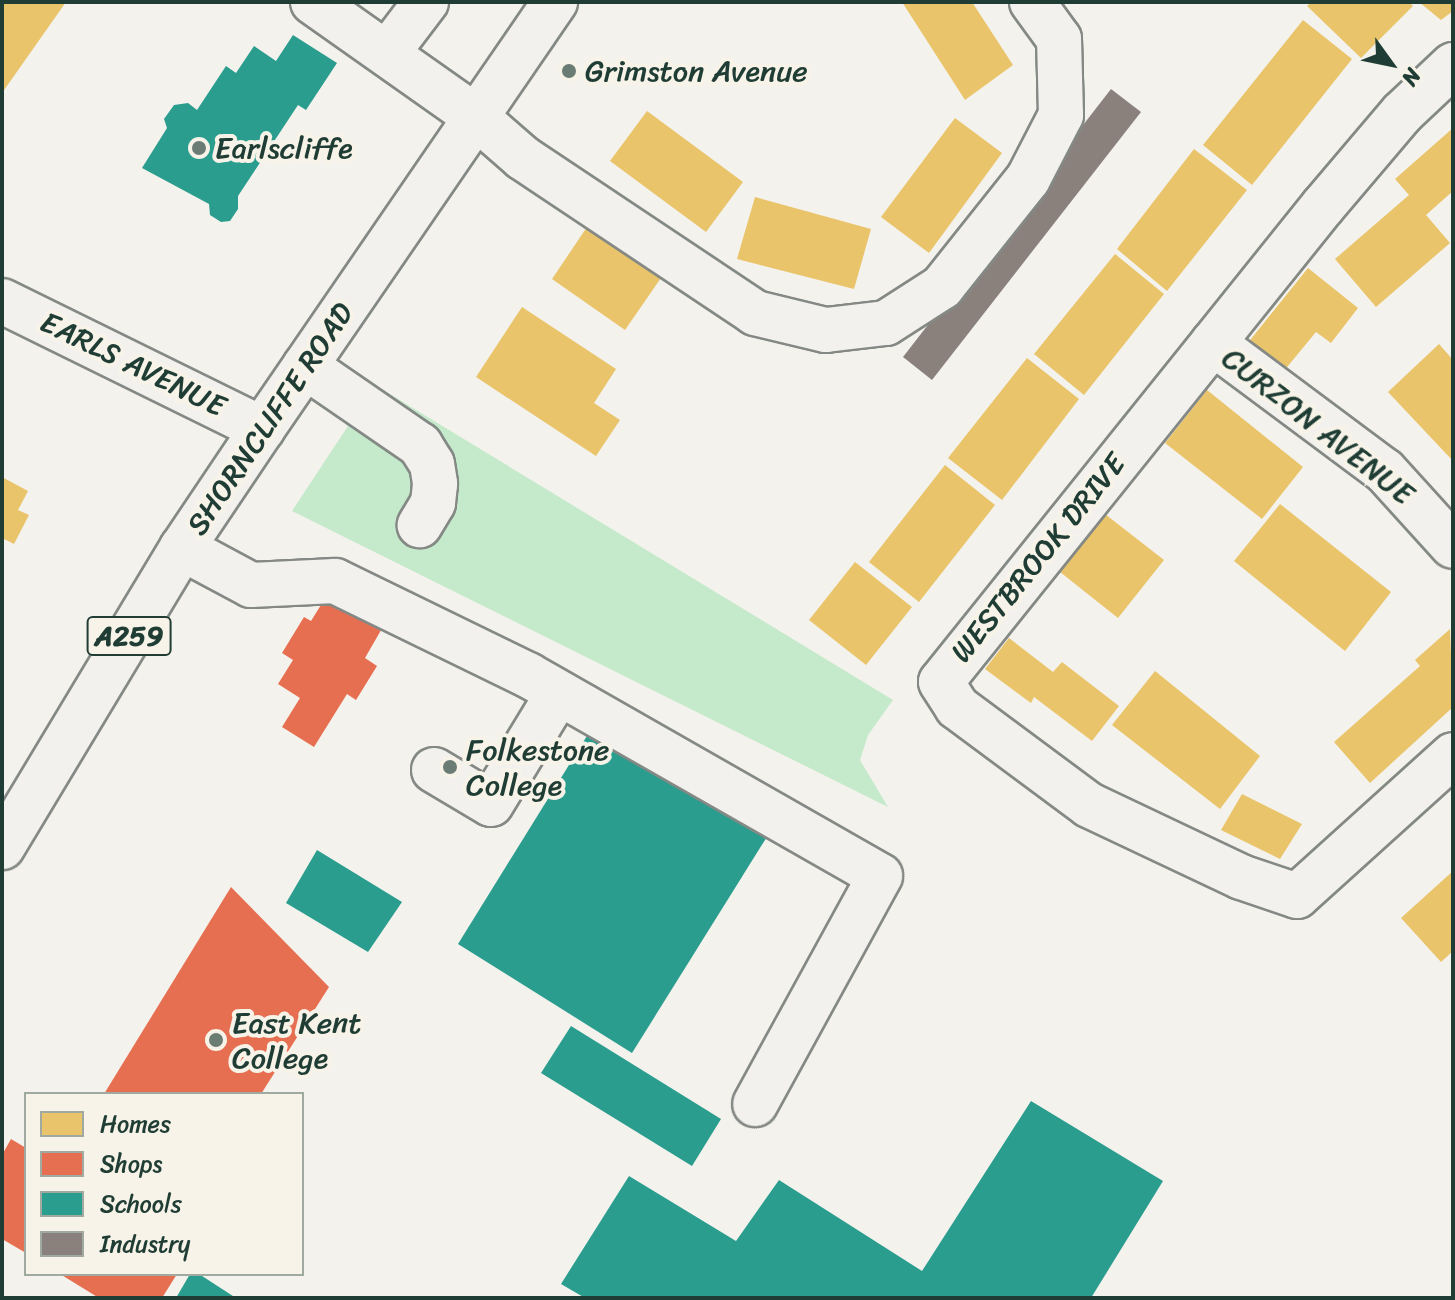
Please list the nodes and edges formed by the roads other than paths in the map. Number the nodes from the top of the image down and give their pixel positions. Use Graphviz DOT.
graph roads {
  1 [pos="313,2"];
  2 [pos="426,2"];
  3 [pos="555,2"];
  4 [pos="1032,2"];
  5 [pos="388,52"];
  6 [pos="1453,65"];
  7 [pos="476,117"];
  8 [pos="2,301"];
  9 [pos="1213,343"];
  10 [pos="305,366"];
  11 [pos="262,429"];
  12 [pos="420,525"];
  13 [pos="1453,546"];
  14 [pos="182,548"];
  15 [pos="558,694"];
  16 [pos="1453,755"];
  17 [pos="434,770"];
  18 [pos="2,847"];
  19 [pos="755,1104"];
  1 -- 5 [label="main road"];
  2 -- 5 [label="main road"];
  3 -- 7 [label="main road, SHORNCLIFFE ROAD"];
  4 -- 7 [label="main road"];
  5 -- 7 [label="main road"];
  6 -- 9 [label="main road, WESTBROOK DRIVE"];
  7 -- 10 [label="main road, SHORNCLIFFE ROAD"];
  8 -- 11 [label="main road, EARLS AVENUE"];
  9 -- 13 [label="main road, CURZON AVENUE"];
  9 -- 16 [label="main road, WESTBROOK DRIVE"];
  10 -- 11 [label="main road, SHORNCLIFFE ROAD"];
  10 -- 12 [label="main road"];
  11 -- 14 [label="main road, SHORNCLIFFE ROAD / A259"];
  14 -- 15 [label="main road"];
  14 -- 18 [label="main road, SHORNCLIFFE ROAD / A259"];
  15 -- 17 [label="main road"];
  15 -- 19 [label="main road"];
}
